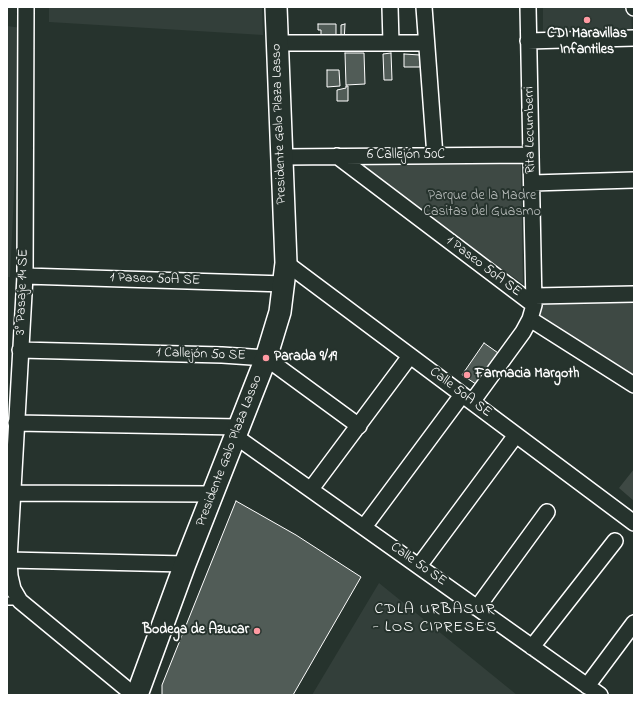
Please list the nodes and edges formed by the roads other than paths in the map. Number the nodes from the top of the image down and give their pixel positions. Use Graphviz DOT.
graph roads {
  1 [pos="26,7"];
  2 [pos="276,7"];
  3 [pos="390,7"];
  4 [pos="424,7"];
  5 [pos="528,7"];
  6 [pos="634,38"];
  7 [pos="528,41"];
  8 [pos="278,43"];
  9 [pos="391,43"];
  10 [pos="426,43"];
  11 [pos="531,155"];
  12 [pos="281,156"];
  13 [pos="337,156"];
  14 [pos="435,156"];
  15 [pos="634,180"];
  16 [pos="532,183"];
  17 [pos="286,263"];
  18 [pos="25,276"];
  19 [pos="285,284"];
  20 [pos="634,294"];
  21 [pos="533,306"];
  22 [pos="20,350"];
  23 [pos="410,356"];
  24 [pos="266,358"];
  25 [pos="634,385"];
  26 [pos="467,399"];
  27 [pos="16,423"];
  28 [pos="359,426"];
  29 [pos="237,431"];
  30 [pos="516,435"];
  31 [pos="311,489"];
  32 [pos="14,492"];
  33 [pos="213,494"];
  34 [pos="547,512"];
  35 [pos="634,523"];
  36 [pos="364,527"];
  37 [pos="615,541"];
  38 [pos="9,560"];
  39 [pos="185,564"];
  40 [pos="419,566"];
  41 [pos="13,601"];
  42 [pos="477,608"];
  43 [pos="634,623"];
  44 [pos="532,647"];
  45 [pos="587,686"];
  46 [pos="135,695"];
  47 [pos="600,695"];
  1 -- 18 [label="street, 3° Pasaje 14 SE"];
  2 -- 8 [label="street, Presidente Galo Plaza Lasso"];
  3 -- 9 [label="street"];
  4 -- 10 [label="street"];
  5 -- 7 [label="street, Rita Lecumberri"];
  6 -- 7 [label="street"];
  7 -- 11 [label="street, Rita Lecumberri"];
  8 -- 9 [label="street"];
  8 -- 12 [label="street, Presidente Galo Plaza Lasso"];
  9 -- 10 [label="street"];
  10 -- 14 [label="street"];
  11 -- 14 [label="street, 6 Callejón 50C"];
  11 -- 16 [label="street, Rita Lecumberri"];
  12 -- 13 [label="street, 6 Callejón 50C"];
  12 -- 17 [label="street, Presidente Galo Plaza Lasso"];
  13 -- 14 [label="street, 6 Callejón 50C"];
  13 -- 21 [label="street, 1 Paseo 50A SE"];
  15 -- 16 [label="street"];
  16 -- 21 [label="street, Rita Lecumberri"];
  17 -- 19 [label="street, Presidente Galo Plaza Lasso"];
  17 -- 23 [label="street, Calle 50A SE"];
  18 -- 19 [label="street, 1 Paseo 50A SE"];
  18 -- 22 [label="street, 3° Pasaje 14 SE"];
  19 -- 24 [label="street, Presidente Galo Plaza Lasso"];
  20 -- 21 [label="street"];
  21 -- 25 [label="street, 1 Paseo 50A SE"];
  21 -- 26 [label="street"];
  22 -- 24 [label="street, 1 Callejón 50 SE"];
  22 -- 27 [label="street, 3° Pasaje 14 SE"];
  23 -- 26 [label="street, Calle 50A SE"];
  23 -- 28 [label="street"];
  24 -- 28 [label="street, 1 Callejón 50 SE"];
  24 -- 29 [label="street, Presidente Galo Plaza Lasso"];
  26 -- 30 [label="street, Calle 50A SE"];
  26 -- 36 [label="street"];
  27 -- 29 [label="street"];
  27 -- 32 [label="street, 3° Pasaje 14 SE"];
  28 -- 31 [label="street"];
  29 -- 31 [label="street, Calle 50 SE"];
  29 -- 33 [label="street, Presidente Galo Plaza Lasso"];
  30 -- 35 [label="street, Calle 50A SE"];
  30 -- 40 [label="street"];
  31 -- 36 [label="street, Calle 50 SE"];
  32 -- 33 [label="street"];
  32 -- 38 [label="street, 3° Pasaje 14 SE"];
  33 -- 39 [label="street, Presidente Galo Plaza Lasso"];
  34 -- 42 [label="street"];
  36 -- 40 [label="street, Calle 50 SE"];
  37 -- 44 [label="street"];
  38 -- 39 [label="street"];
  38 -- 41 [label="street, 3° Pasaje 14 SE"];
  39 -- 46 [label="street, Presidente Galo Plaza Lasso"];
  40 -- 42 [label="street, Calle 50 SE"];
  41 -- 46 [label="street"];
  42 -- 44 [label="street, Calle 50 SE"];
  43 -- 45 [label="street"];
  44 -- 45 [label="street, Calle 50 SE"];
  45 -- 47 [label="street, Calle 50 SE"];
}
